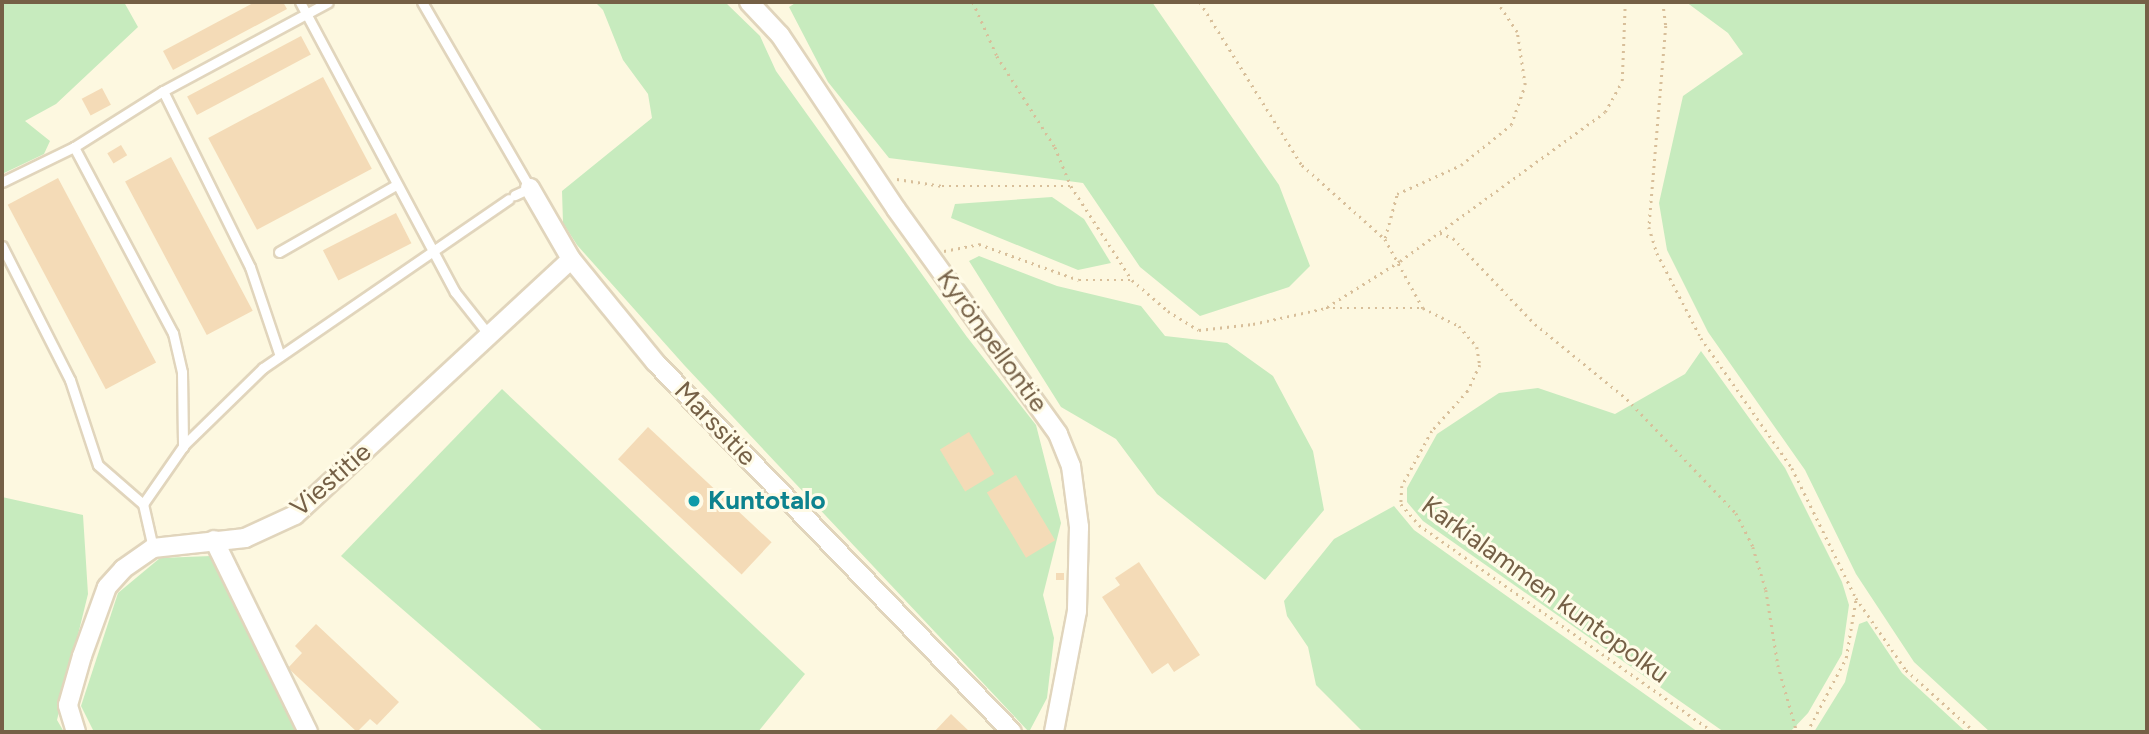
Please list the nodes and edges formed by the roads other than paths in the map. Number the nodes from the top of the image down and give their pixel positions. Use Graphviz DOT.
graph roads {
  1 [pos="300,2"];
  2 [pos="328,2"];
  3 [pos="422,2"];
  4 [pos="749,2"];
  5 [pos="307,13"];
  6 [pos="163,91"];
  7 [pos="74,147"];
  8 [pos="2,182"];
  9 [pos="396,185"];
  10 [pos="518,194"];
  11 [pos="2,246"];
  12 [pos="279,252"];
  13 [pos="433,252"];
  14 [pos="570,259"];
  15 [pos="489,335"];
  16 [pos="280,356"];
  17 [pos="183,447"];
  18 [pos="143,504"];
  19 [pos="214,540"];
  20 [pos="153,548"];
  21 [pos="76,732"];
  22 [pos="308,732"];
  23 [pos="1012,732"];
  24 [pos="1054,732"];
  1 -- 5 [label="lane"];
  2 -- 5 [label="lane"];
  3 -- 10 [label="lane"];
  4 -- 24 [label="street, Kyrönpellontie"];
  5 -- 6 [label="lane"];
  5 -- 9 [label="lane"];
  6 -- 7 [label="lane"];
  6 -- 16 [label="lane"];
  7 -- 8 [label="lane"];
  7 -- 17 [label="lane"];
  9 -- 12 [label="lane"];
  9 -- 13 [label="lane"];
  10 -- 13 [label="lane"];
  10 -- 14 [label="street, Marssitie"];
  11 -- 18 [label="lane"];
  13 -- 15 [label="lane"];
  13 -- 16 [label="lane"];
  14 -- 15 [label="street, Viestitie"];
  14 -- 23 [label="street, Marssitie"];
  15 -- 19 [label="street, Viestitie"];
  16 -- 17 [label="lane"];
  17 -- 18 [label="lane"];
  18 -- 20 [label="lane"];
  19 -- 20 [label="street, Viestitie"];
  19 -- 22 [label="street"];
  20 -- 21 [label="street, Viestitie"];
}
